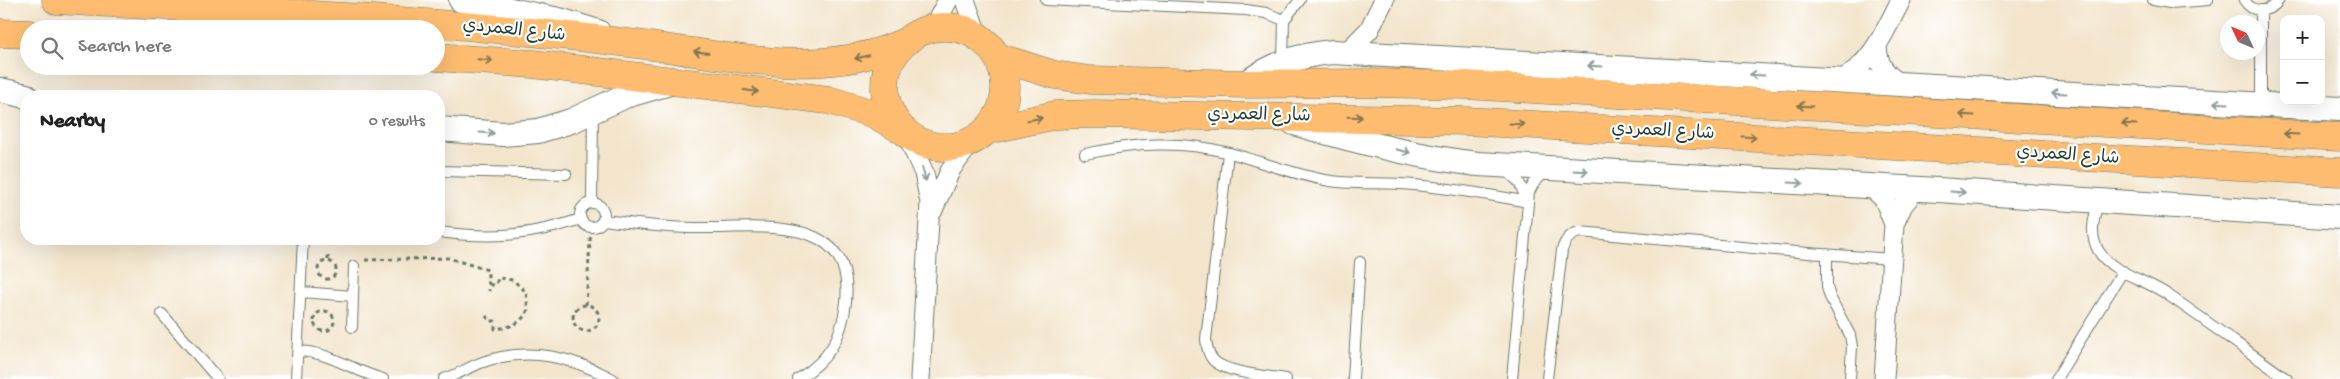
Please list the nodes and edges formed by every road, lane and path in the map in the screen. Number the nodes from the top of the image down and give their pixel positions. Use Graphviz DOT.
graph roads {
  1 [pos="56,0"];
  2 [pos="461,0"];
  3 [pos="948,0"];
  4 [pos="965,0"];
  5 [pos="1046,0"];
  6 [pos="1300,0"];
  7 [pos="1384,0"];
  8 [pos="1901,0"];
  9 [pos="2153,0"];
  10 [pos="2208,0"];
  11 [pos="2244,0"];
  12 [pos="2279,0"];
  13 [pos="2261,11"];
  14 [pos="383,20"];
  15 [pos="1284,20"];
  16 [pos="1375,21"];
  17 [pos="445,25"];
  18 [pos="933,28"];
  19 [pos="0,33"];
  20 [pos="20,34"];
  21 [pos="978,37"];
  22 [pos="908,40"];
  23 [pos="620,42"];
  24 [pos="1877,45"];
  25 [pos="1346,53"];
  26 [pos="1389,55"];
  27 [pos="445,58"];
  28 [pos="997,58"];
  29 [pos="1283,62"];
  30 [pos="1841,80"];
  31 [pos="676,82"];
  32 [pos="1245,84"];
  33 [pos="1903,84"];
  34 [pos="0,90"];
  35 [pos="20,95"];
  36 [pos="2261,105"];
  37 [pos="2340,109"];
  38 [pos="593,111"];
  39 [pos="1271,116"];
  40 [pos="445,129"];
  41 [pos="904,132"];
  42 [pos="980,135"];
  43 [pos="2340,137"];
  44 [pos="1228,152"];
  45 [pos="1085,154"];
  46 [pos="1503,167"];
  47 [pos="1549,169"];
  48 [pos="445,171"];
  49 [pos="2340,172"];
  50 [pos="566,174"];
  51 [pos="1871,187"];
  52 [pos="1916,189"];
  53 [pos="1528,202"];
  54 [pos="2098,202"];
  55 [pos="592,203"];
  56 [pos="2340,217"];
  57 [pos="930,218"];
  58 [pos="580,219"];
  59 [pos="604,220"];
  60 [pos="1894,224"];
  61 [pos="591,227"];
  62 [pos="445,233"];
  63 [pos="303,245"];
  64 [pos="328,254"];
  65 [pos="1827,254"];
  66 [pos="1892,258"];
  67 [pos="328,260"];
  68 [pos="1360,262"];
  69 [pos="354,266"];
  70 [pos="2123,271"];
  71 [pos="490,285"];
  72 [pos="489,291"];
  73 [pos="302,292"];
  74 [pos="353,296"];
  75 [pos="586,305"];
  76 [pos="162,314"];
  77 [pos="486,316"];
  78 [pos="352,327"];
  79 [pos="324,331"];
  80 [pos="323,336"];
  81 [pos="298,351"];
  82 [pos="218,379"];
  83 [pos="296,379"];
  84 [pos="383,379"];
  85 [pos="444,379"];
  86 [pos="613,379"];
  87 [pos="798,379"];
  88 [pos="920,379"];
  89 [pos="1286,379"];
  90 [pos="1353,379"];
  91 [pos="1512,379"];
  92 [pos="1547,379"];
  93 [pos="1850,379"];
  94 [pos="1884,379"];
  95 [pos="2056,379"];
  96 [pos="2286,379"];
  1 -- 14 [label="main road, شارع العمردي"];
  2 -- 23 [label="street"];
  3 -- 18 [label="street"];
  4 -- 21 [label="street"];
  5 -- 15 [label="lane"];
  6 -- 15 [label="lane"];
  7 -- 16 [label="street"];
  8 -- 24 [label="street"];
  9 -- 10 [label="lane"];
  11 -- 13 [label="lane"];
  12 -- 13 [label="lane"];
  13 -- 36 [label="lane"];
  15 -- 29 [label="lane"];
  16 -- 25 [label="street"];
  16 -- 26 [label="street"];
  17 -- 23 [label="main road, شارع العمردي"];
  18 -- 21 [label="main road"];
  18 -- 22 [label="main road"];
  19 -- 20 [label="main road"];
  21 -- 28 [label="main road"];
  22 -- 23 [label="main road, شارع العمردي, one-way"];
  22 -- 41 [label="main road"];
  24 -- 30 [label="street"];
  24 -- 33 [label="street"];
  25 -- 26 [label="street"];
  25 -- 29 [label="street"];
  30 -- 26 [label="street, one-way"];
  27 -- 31 [label="main road, شارع العمردي, one-way"];
  28 -- 32 [label="main road, شارع العمردي"];
  28 -- 42 [label="main road"];
  29 -- 32 [label="street"];
  30 -- 33 [label="street"];
  31 -- 38 [label="street"];
  31 -- 41 [label="main road, شارع العمردي, one-way"];
  43 -- 32 [label="main road, شارع العمردي, one-way"];
  36 -- 33 [label="street, one-way"];
  34 -- 35 [label="street"];
  36 -- 37 [label="street"];
  40 -- 38 [label="street, one-way"];
  38 -- 55 [label="lane"];
  42 -- 39 [label="main road, شارع العمردي, one-way"];
  39 -- 46 [label="street, one-way"];
  39 -- 49 [label="main road, شارع العمردي, one-way"];
  41 -- 42 [label="main road"];
  41 -- 57 [label="street, one-way"];
  42 -- 57 [label="street"];
  44 -- 45 [label="lane"];
  44 -- 53 [label="lane"];
  44 -- 89 [label="lane"];
  46 -- 47 [label="street"];
  46 -- 53 [label="lane"];
  47 -- 51 [label="street, one-way"];
  47 -- 53 [label="lane"];
  48 -- 50 [label="lane"];
  51 -- 52 [label="street"];
  51 -- 60 [label="street"];
  52 -- 54 [label="street, one-way"];
  52 -- 60 [label="street"];
  53 -- 91 [label="lane"];
  54 -- 56 [label="street"];
  54 -- 70 [label="lane"];
  55 -- 58 [label="lane"];
  55 -- 59 [label="lane"];
  57 -- 88 [label="street"];
  58 -- 61 [label="lane"];
  58 -- 62 [label="lane"];
  59 -- 61 [label="lane"];
  59 -- 87 [label="lane"];
  60 -- 66 [label="street"];
  61 -- 75 [label="path"];
  63 -- 73 [label="lane"];
  64 -- 67 [label="path"];
  65 -- 66 [label="lane"];
  65 -- 92 [label="lane"];
  65 -- 93 [label="lane"];
  66 -- 94 [label="street"];
  67 -- 67 [label="path"];
  68 -- 90 [label="lane"];
  69 -- 71 [label="path"];
  69 -- 74 [label="lane"];
  70 -- 95 [label="lane"];
  70 -- 96 [label="lane"];
  71 -- 72 [label="path"];
  71 -- 77 [label="path"];
  73 -- 74 [label="lane"];
  73 -- 81 [label="lane"];
  74 -- 78 [label="lane"];
  75 -- 75 [label="path"];
  76 -- 82 [label="lane"];
  79 -- 79 [label="path"];
  79 -- 80 [label="path"];
  81 -- 83 [label="lane"];
  81 -- 84 [label="lane"];
  85 -- 86 [label="lane"];
}
